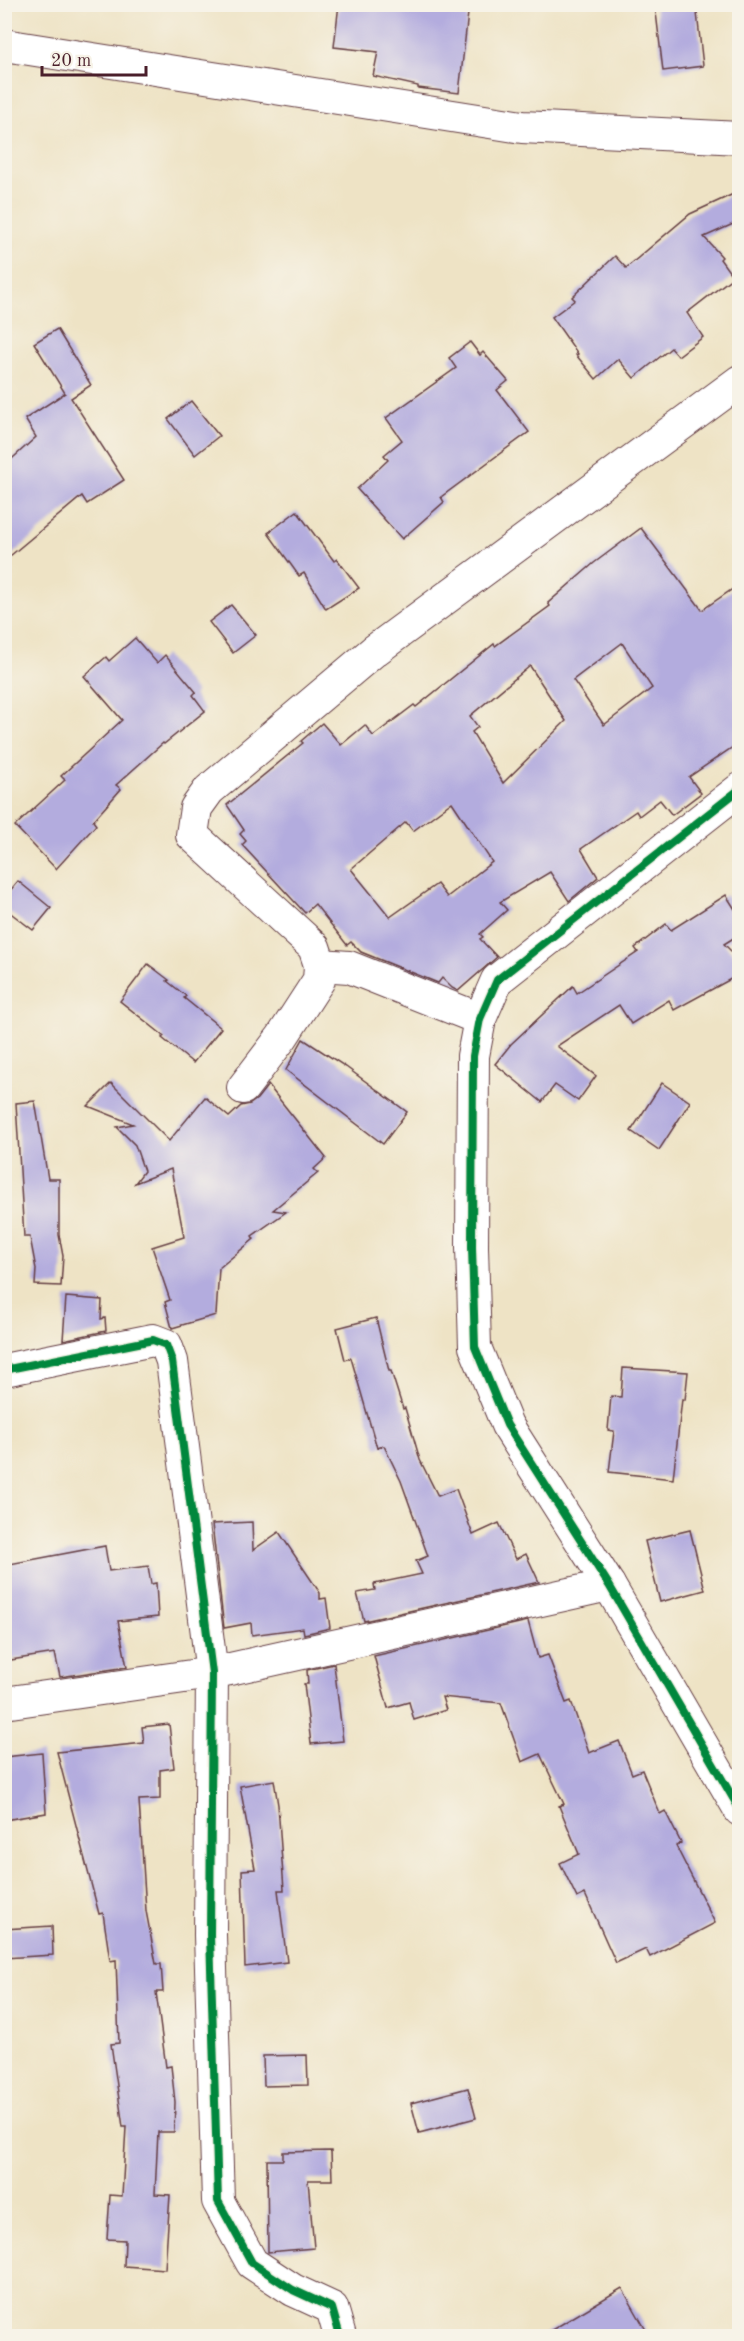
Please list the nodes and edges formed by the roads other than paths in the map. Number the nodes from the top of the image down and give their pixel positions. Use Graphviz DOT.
graph roads {
  1 [pos="4,45"];
  2 [pos="740,138"];
  3 [pos="740,381"];
  4 [pos="740,789"];
  5 [pos="320,965"];
  6 [pos="480,1019"];
  7 [pos="243,1088"];
  8 [pos="4,1370"];
  9 [pos="609,1585"];
  10 [pos="212,1672"];
  11 [pos="4,1703"];
  12 [pos="740,1810"];
  13 [pos="340,2337"];
  1 -- 2 [label="street"];
  3 -- 5 [label="street"];
  4 -- 6 [label="street"];
  5 -- 6 [label="street"];
  5 -- 7 [label="street"];
  6 -- 9 [label="street"];
  8 -- 10 [label="street"];
  9 -- 10 [label="street"];
  9 -- 12 [label="street"];
  10 -- 11 [label="street"];
  10 -- 13 [label="street"];
}
